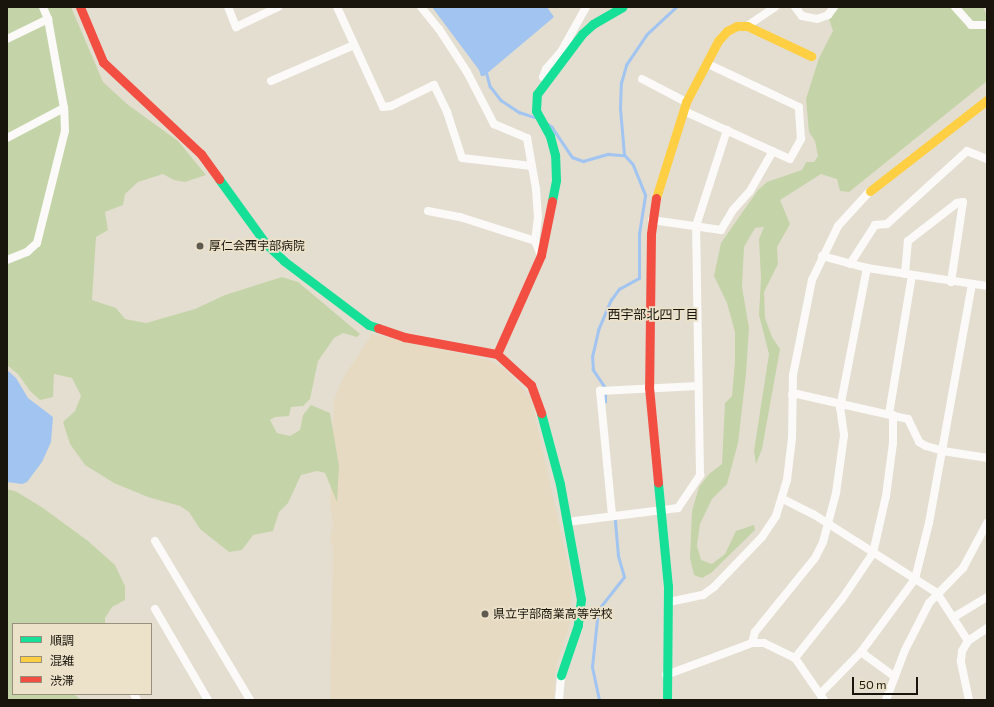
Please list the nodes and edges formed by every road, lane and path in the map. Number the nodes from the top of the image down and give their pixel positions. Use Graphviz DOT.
graph roads {
  1 [pos="43,7"];
  2 [pos="80,7"];
  3 [pos="228,7"];
  4 [pos="277,7"];
  5 [pos="337,7"];
  6 [pos="421,7"];
  7 [pos="586,7"];
  8 [pos="622,7"];
  9 [pos="775,7"];
  10 [pos="795,7"];
  11 [pos="834,7"];
  12 [pos="955,7"];
  13 [pos="48,19"];
  14 [pos="987,25"];
  15 [pos="748,26"];
  16 [pos="7,39"];
  17 [pos="354,45"];
  18 [pos="811,56"];
  19 [pos="708,64"];
  20 [pos="642,79"];
  21 [pos="546,80"];
  22 [pos="271,81"];
  23 [pos="987,100"];
  24 [pos="685,106"];
  25 [pos="64,108"];
  26 [pos="727,130"];
  27 [pos="7,138"];
  28 [pos="773,151"];
  29 [pos="987,158"];
  30 [pos="532,166"];
  31 [pos="870,191"];
  32 [pos="428,211"];
  33 [pos="652,220"];
  34 [pos="696,226"];
  35 [pos="535,241"];
  36 [pos="541,255"];
  37 [pos="822,256"];
  38 [pos="7,260"];
  39 [pos="850,264"];
  40 [pos="867,268"];
  41 [pos="908,274"];
  42 [pos="951,282"];
  43 [pos="972,284"];
  44 [pos="987,286"];
  45 [pos="497,354"];
  46 [pos="698,386"];
  47 [pos="649,388"];
  48 [pos="792,395"];
  49 [pos="841,403"];
  50 [pos="891,415"];
  51 [pos="943,451"];
  52 [pos="987,458"];
  53 [pos="783,499"];
  54 [pos="660,509"];
  55 [pos="612,515"];
  56 [pos="567,522"];
  57 [pos="987,523"];
  58 [pos="827,524"];
  59 [pos="155,541"];
  60 [pos="873,553"];
  61 [pos="915,579"];
  62 [pos="938,594"];
  63 [pos="987,597"];
  64 [pos="669,602"];
  65 [pos="155,609"];
  66 [pos="954,617"];
  67 [pos="987,628"];
  68 [pos="968,641"];
  69 [pos="752,643"];
  70 [pos="861,652"];
  71 [pos="796,658"];
  72 [pos="561,675"];
  73 [pos="666,675"];
  74 [pos="895,678"];
  75 [pos="823,697"];
  76 [pos="208,700"];
  77 [pos="250,700"];
  78 [pos="559,700"];
  79 [pos="667,700"];
  80 [pos="886,700"];
  81 [pos="969,700"];
  1 -- 13 [label="street"];
  2 -- 45 [label="street"];
  3 -- 4 [label="street"];
  5 -- 17 [label="street"];
  6 -- 30 [label="street"];
  7 -- 21 [label="street"];
  8 -- 21 [label="street"];
  9 -- 15 [label="street"];
  10 -- 11 [label="street"];
  12 -- 14 [label="street"];
  13 -- 16 [label="street"];
  13 -- 25 [label="street"];
  15 -- 18 [label="street"];
  15 -- 19 [label="street"];
  17 -- 22 [label="street"];
  17 -- 30 [label="street"];
  19 -- 24 [label="street"];
  19 -- 28 [label="street"];
  20 -- 24 [label="street"];
  21 -- 36 [label="street"];
  23 -- 31 [label="street"];
  24 -- 26 [label="street"];
  24 -- 33 [label="street"];
  25 -- 27 [label="street"];
  25 -- 38 [label="street"];
  26 -- 28 [label="street"];
  26 -- 34 [label="street"];
  28 -- 34 [label="street"];
  29 -- 39 [label="street"];
  30 -- 35 [label="street"];
  31 -- 37 [label="street"];
  32 -- 35 [label="street"];
  33 -- 34 [label="street"];
  33 -- 47 [label="street"];
  34 -- 46 [label="street"];
  35 -- 36 [label="street"];
  36 -- 45 [label="street"];
  37 -- 39 [label="street"];
  37 -- 48 [label="street"];
  39 -- 40 [label="street"];
  40 -- 41 [label="street"];
  40 -- 49 [label="street"];
  41 -- 42 [label="street"];
  41 -- 42 [label="street"];
  41 -- 50 [label="street"];
  42 -- 43 [label="street"];
  43 -- 44 [label="street"];
  43 -- 51 [label="street"];
  45 -- 56 [label="street"];
  46 -- 47 [label="street"];
  46 -- 54 [label="street"];
  47 -- 54 [label="street"];
  47 -- 55 [label="street"];
  48 -- 49 [label="street"];
  48 -- 53 [label="street"];
  49 -- 50 [label="street"];
  49 -- 58 [label="street"];
  50 -- 51 [label="street"];
  50 -- 60 [label="street"];
  51 -- 52 [label="street"];
  51 -- 61 [label="street"];
  53 -- 58 [label="street"];
  53 -- 64 [label="street"];
  54 -- 55 [label="street"];
  54 -- 64 [label="street"];
  55 -- 56 [label="street"];
  56 -- 72 [label="street"];
  57 -- 62 [label="street"];
  58 -- 60 [label="street"];
  58 -- 69 [label="street"];
  59 -- 77 [label="street"];
  60 -- 61 [label="street"];
  60 -- 71 [label="street"];
  61 -- 62 [label="street"];
  61 -- 70 [label="street"];
  62 -- 66 [label="street"];
  62 -- 74 [label="street"];
  63 -- 66 [label="street"];
  64 -- 73 [label="street"];
  65 -- 76 [label="street"];
  66 -- 68 [label="street"];
  67 -- 68 [label="street"];
  68 -- 81 [label="street"];
  69 -- 71 [label="street"];
  69 -- 73 [label="street"];
  70 -- 74 [label="street"];
  70 -- 75 [label="street"];
  71 -- 75 [label="street"];
  72 -- 78 [label="street"];
  73 -- 79 [label="street"];
  74 -- 80 [label="street"];
}
